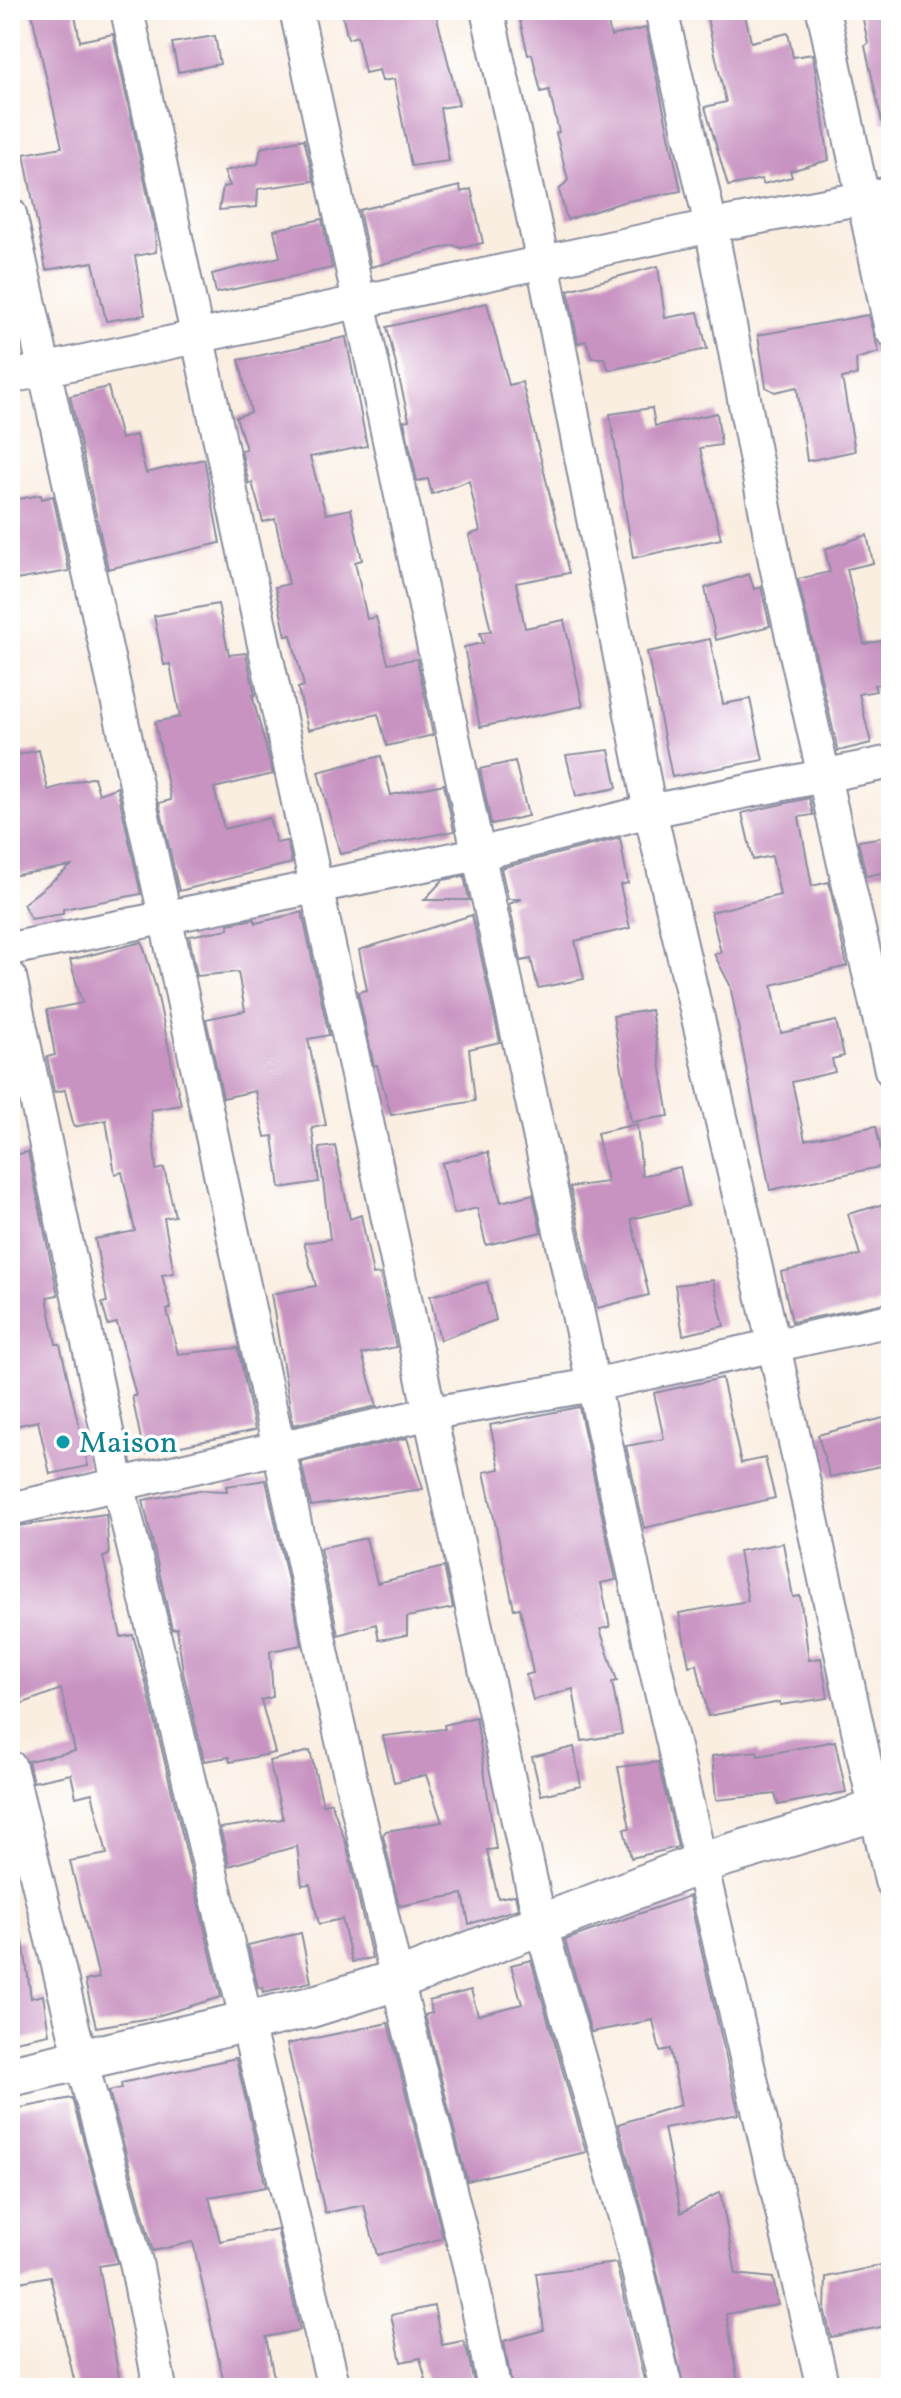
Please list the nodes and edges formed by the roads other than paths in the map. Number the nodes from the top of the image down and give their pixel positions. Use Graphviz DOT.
graph roads {
  1 [pos="127,10"];
  2 [pos="296,10"];
  3 [pos="487,10"];
  4 [pos="661,10"];
  5 [pos="823,10"];
  6 [pos="877,196"];
  7 [pos="10,214"];
  8 [pos="711,226"];
  9 [pos="543,262"];
  10 [pos="360,301"];
  11 [pos="891,330"];
  12 [pos="198,339"];
  13 [pos="44,371"];
  14 [pos="10,377"];
  15 [pos="891,762"];
  16 [pos="827,776"];
  17 [pos="650,811"];
  18 [pos="478,854"];
  19 [pos="317,885"];
  20 [pos="165,916"];
  21 [pos="10,949"];
  22 [pos="10,977"];
  23 [pos="891,1070"];
  24 [pos="891,1320"];
  25 [pos="774,1346"];
  26 [pos="593,1385"];
  27 [pos="432,1413"];
  28 [pos="279,1447"];
  29 [pos="118,1483"];
  30 [pos="10,1509"];
  31 [pos="10,1767"];
  32 [pos="884,1807"];
  33 [pos="704,1862"];
  34 [pos="891,1881"];
  35 [pos="540,1923"];
  36 [pos="397,1980"];
  37 [pos="245,2022"];
  38 [pos="81,2060"];
  39 [pos="10,2076"];
  40 [pos="160,2388"];
  41 [pos="334,2388"];
  42 [pos="494,2388"];
  43 [pos="666,2388"];
  44 [pos="823,2388"];
  1 -- 12 [label="street"];
  2 -- 10 [label="street"];
  3 -- 9 [label="street"];
  4 -- 8 [label="street"];
  5 -- 6 [label="street"];
  6 -- 8 [label="street"];
  6 -- 11 [label="street"];
  7 -- 13 [label="street"];
  8 -- 9 [label="street"];
  8 -- 16 [label="street"];
  9 -- 10 [label="street"];
  9 -- 17 [label="street"];
  10 -- 12 [label="street"];
  10 -- 18 [label="street"];
  12 -- 13 [label="street"];
  12 -- 19 [label="street"];
  13 -- 14 [label="street"];
  13 -- 20 [label="street"];
  15 -- 16 [label="street"];
  16 -- 17 [label="street"];
  16 -- 23 [label="street"];
  17 -- 18 [label="street"];
  17 -- 25 [label="street"];
  18 -- 19 [label="street"];
  18 -- 26 [label="street"];
  19 -- 20 [label="street"];
  19 -- 27 [label="street"];
  20 -- 21 [label="street"];
  20 -- 28 [label="street"];
  22 -- 29 [label="street"];
  24 -- 25 [label="street"];
  25 -- 26 [label="street"];
  25 -- 32 [label="street"];
  26 -- 27 [label="street"];
  26 -- 33 [label="street"];
  27 -- 28 [label="street"];
  27 -- 35 [label="street"];
  28 -- 29 [label="street"];
  28 -- 36 [label="street"];
  29 -- 30 [label="street"];
  29 -- 37 [label="street"];
  31 -- 38 [label="street"];
  32 -- 33 [label="street"];
  32 -- 34 [label="street"];
  33 -- 35 [label="street"];
  33 -- 44 [label="street"];
  35 -- 36 [label="street"];
  35 -- 43 [label="street"];
  36 -- 37 [label="street"];
  36 -- 42 [label="street"];
  37 -- 38 [label="street"];
  37 -- 41 [label="street"];
  38 -- 39 [label="street"];
  38 -- 40 [label="street"];
}
